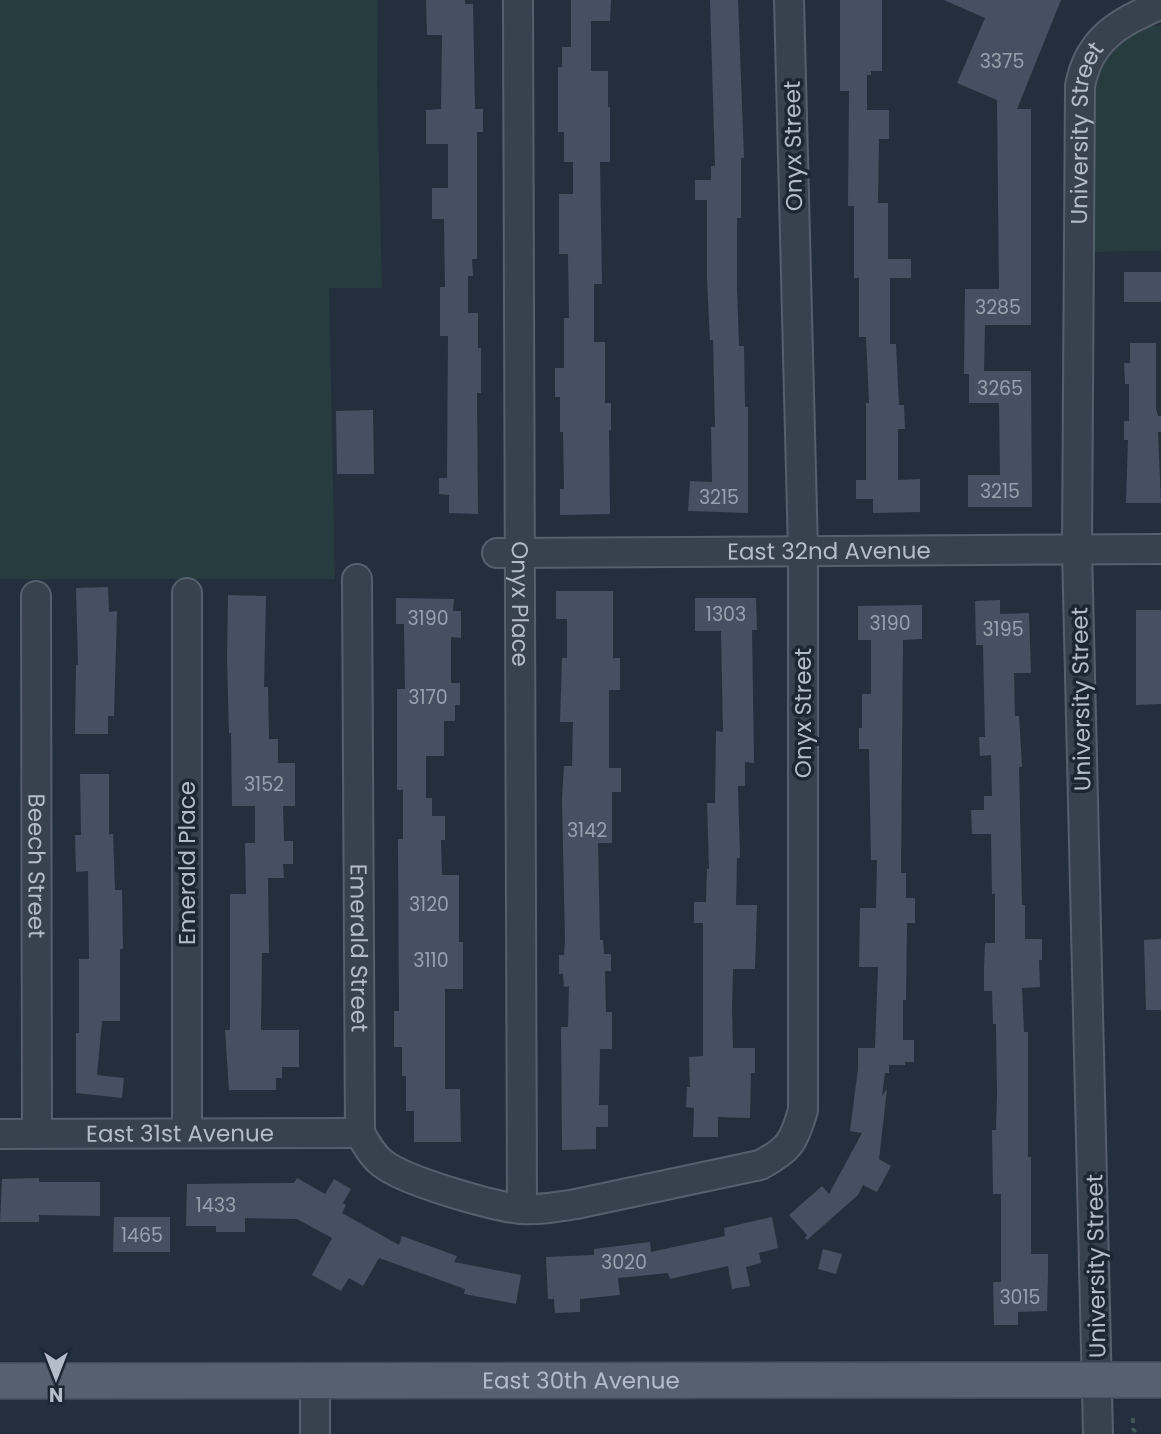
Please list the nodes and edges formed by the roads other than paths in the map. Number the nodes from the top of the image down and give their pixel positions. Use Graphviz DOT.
graph roads {
  1 [pos="518,0"];
  2 [pos="789,0"];
  3 [pos="1161,4"];
  4 [pos="1077,549"];
  5 [pos="1161,549"];
  6 [pos="803,551"];
  7 [pos="509,552"];
  8 [pos="357,579"];
  9 [pos="187,593"];
  10 [pos="36,596"];
  11 [pos="187,1132"];
  12 [pos="360,1133"];
  13 [pos="0,1134"];
  14 [pos="37,1134"];
  15 [pos="522,1209"];
  16 [pos="1161,1380"];
  17 [pos="0,1381"];
  18 [pos="315,1381"];
  19 [pos="1099,1382"];
  20 [pos="315,1434"];
  21 [pos="1098,1434"];
  1 -- 7 [label="street, Onyx Place"];
  2 -- 6 [label="street, Onyx Street"];
  3 -- 4 [label="street, University Street"];
  4 -- 5 [label="street, East 32nd Avenue"];
  4 -- 6 [label="street, East 32nd Avenue"];
  4 -- 19 [label="street, University Street"];
  6 -- 7 [label="street, East 32nd Avenue"];
  6 -- 15 [label="street, Onyx Street"];
  7 -- 15 [label="street, Onyx Place"];
  8 -- 12 [label="street, Emerald Street"];
  9 -- 11 [label="street, Emerald Place"];
  10 -- 14 [label="street, Beech Street"];
  11 -- 12 [label="street, East 31st Avenue"];
  11 -- 14 [label="street, East 31st Avenue"];
  12 -- 15 [label="street"];
  13 -- 14 [label="street, East 31st Avenue"];
  16 -- 19 [label="main road, East 30th Avenue"];
  17 -- 18 [label="main road, East 30th Avenue"];
  18 -- 19 [label="main road, East 30th Avenue"];
  18 -- 20 [label="street"];
  19 -- 21 [label="street, University Street"];
}
